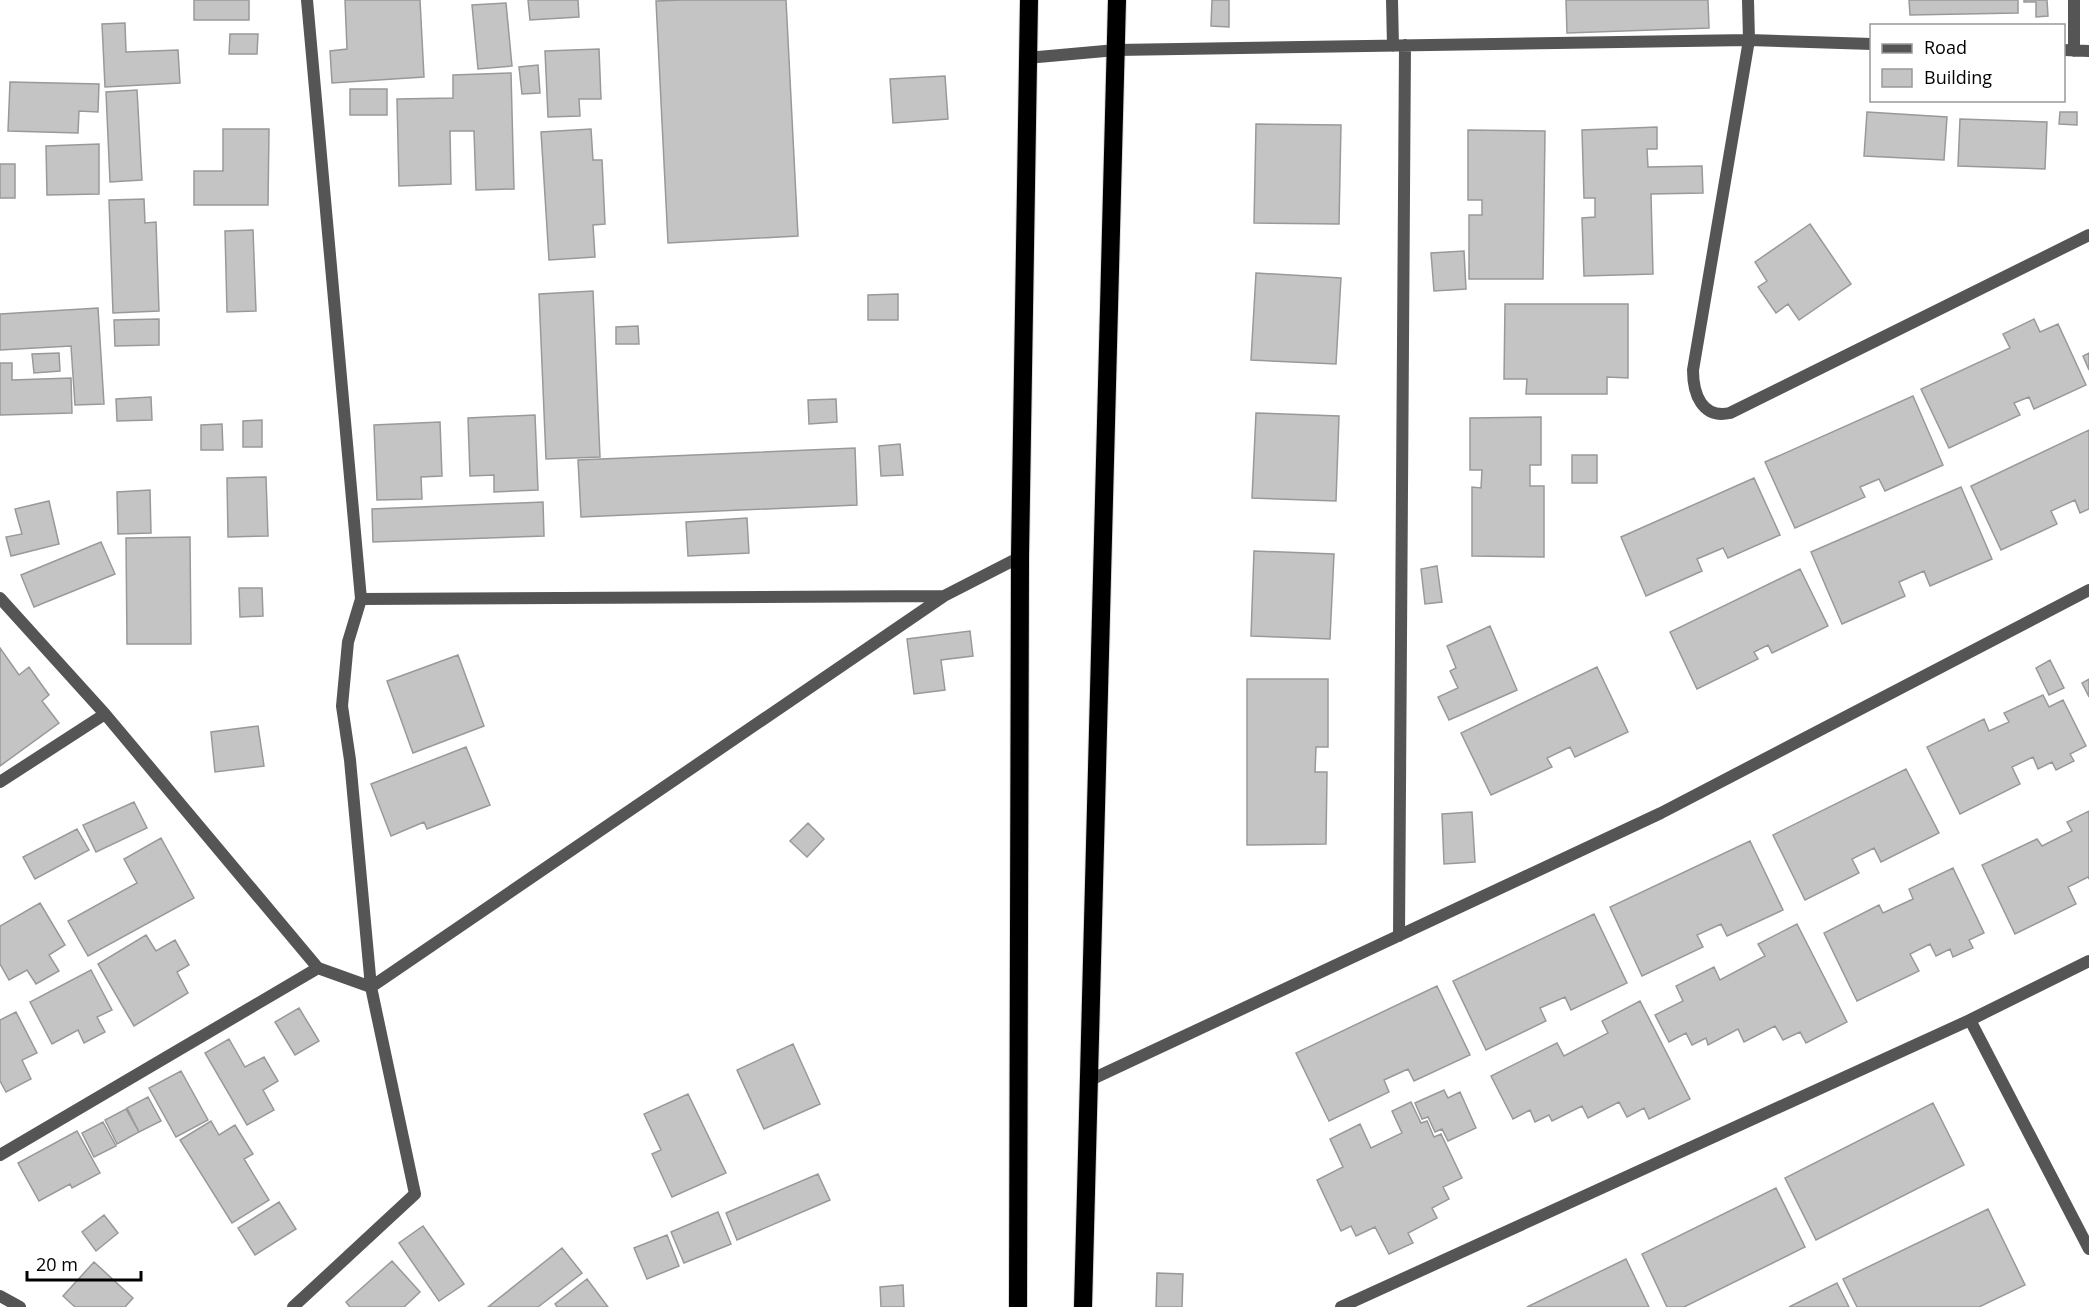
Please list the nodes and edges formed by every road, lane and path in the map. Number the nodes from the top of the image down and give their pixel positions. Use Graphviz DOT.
graph roads {
  1 [pos="307,0"];
  2 [pos="1029,0"];
  3 [pos="1117,0"];
  4 [pos="1392,0"];
  5 [pos="1748,0"];
  6 [pos="2074,0"];
  7 [pos="1749,40"];
  8 [pos="1870,44"];
  9 [pos="1399,46"];
  10 [pos="1116,50"];
  11 [pos="2069,50"];
  12 [pos="2089,51"];
  13 [pos="1027,58"];
  14 [pos="2087,239"];
  15 [pos="1020,557"];
  16 [pos="2089,590"];
  17 [pos="944,596"];
  18 [pos="0,598"];
  19 [pos="361,599"];
  20 [pos="105,714"];
  21 [pos="0,782"];
  22 [pos="1399,936"];
  23 [pos="2089,961"];
  24 [pos="318,968"];
  25 [pos="371,987"];
  26 [pos="1970,1020"];
  27 [pos="1088,1081"];
  28 [pos="0,1155"];
  29 [pos="2089,1249"];
  30 [pos="0,1296"];
  31 [pos="20,1307"];
  32 [pos="293,1307"];
  33 [pos="1018,1307"];
  34 [pos="1083,1307"];
  35 [pos="1341,1307"];
  1 -- 19 [label="street"];
  2 -- 13 [label="highway"];
  3 -- 10 [label="highway"];
  4 -- 9 [label="street"];
  5 -- 7 [label="street"];
  6 -- 11 [label="street"];
  7 -- 8 [label="street"];
  7 -- 9 [label="street"];
  7 -- 14 [label="street"];
  9 -- 10 [label="street"];
  9 -- 22 [label="street"];
  10 -- 13 [label="street"];
  10 -- 27 [label="highway"];
  11 -- 12 [label="street"];
  13 -- 15 [label="highway"];
  15 -- 17 [label="street"];
  15 -- 33 [label="highway"];
  16 -- 22 [label="street"];
  17 -- 19 [label="street"];
  17 -- 25 [label="street"];
  18 -- 20 [label="street"];
  19 -- 25 [label="street"];
  20 -- 21 [label="street"];
  20 -- 24 [label="street"];
  22 -- 27 [label="street"];
  23 -- 26 [label="street"];
  24 -- 25 [label="street"];
  24 -- 28 [label="street"];
  25 -- 32 [label="street"];
  26 -- 29 [label="street"];
  26 -- 35 [label="street"];
  27 -- 34 [label="highway"];
  30 -- 31 [label="street"];
}
